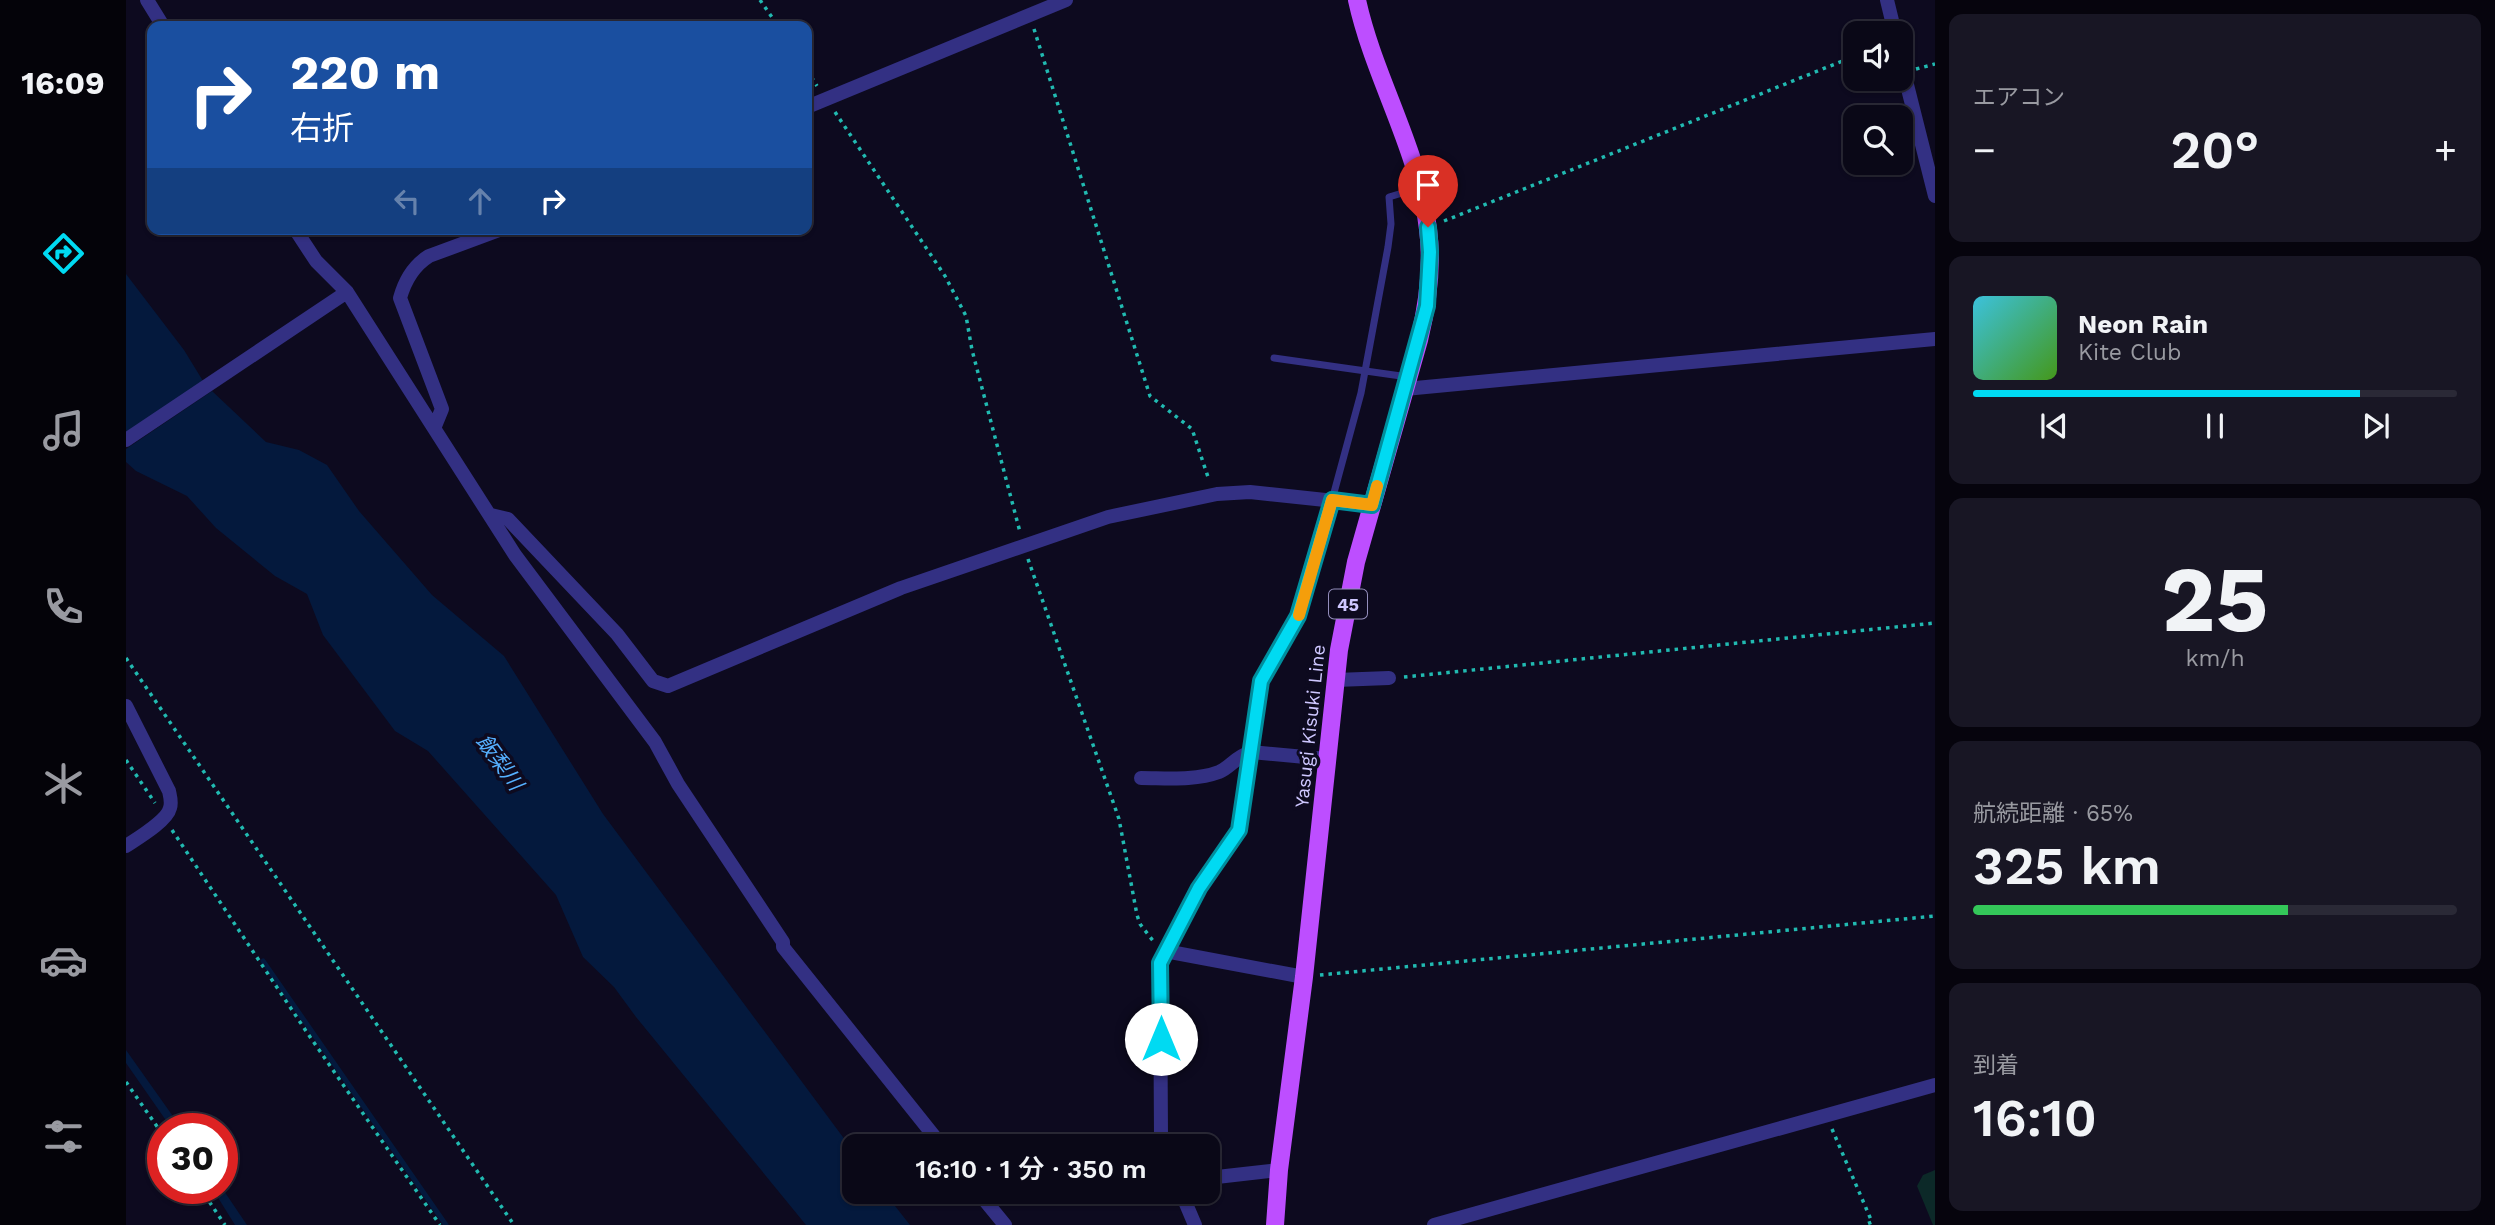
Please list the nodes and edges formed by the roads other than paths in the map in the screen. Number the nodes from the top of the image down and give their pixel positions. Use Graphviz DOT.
graph roads {
  1 [pos="147,0"];
  2 [pos="1066,0"];
  3 [pos="1357,0"];
  4 [pos="1887,0"];
  5 [pos="160,21"];
  6 [pos="1892,21"];
  7 [pos="1909,91"];
  8 [pos="812,105"];
  9 [pos="1419,188"];
  10 [pos="1935,196"];
  11 [pos="299,235"];
  12 [pos="486,235"];
  13 [pos="347,292"];
  14 [pos="1935,339"];
  15 [pos="1274,358"];
  16 [pos="1365,372"];
  17 [pos="1407,383"];
  18 [pos="435,426"];
  19 [pos="126,440"];
  20 [pos="1332,500"];
  21 [pos="1372,505"];
  22 [pos="491,515"];
  23 [pos="1389,678"];
  24 [pos="1336,680"];
  25 [pos="126,706"];
  26 [pos="1251,752"];
  27 [pos="1327,759"];
  28 [pos="1141,778"];
  29 [pos="126,846"];
  30 [pos="1165,950"];
  31 [pos="1304,977"];
  32 [pos="1935,1085"];
  33 [pos="932,1134"];
  34 [pos="1163,1134"];
  35 [pos="1279,1170"];
  36 [pos="1220,1177"];
  37 [pos="988,1204"];
  38 [pos="1186,1204"];
  39 [pos="1005,1225"];
  40 [pos="1195,1225"];
  41 [pos="1275,1225"];
  42 [pos="1434,1225"];
  1 -- 5 [label="street"];
  2 -- 8 [label="street"];
  3 -- 9 [label="main road, Yasugi Kisuki Line / 45"];
  4 -- 6 [label="street"];
  7 -- 10 [label="street"];
  9 -- 16 [label="lane"];
  9 -- 17 [label="main road, Yasugi Kisuki Line / 45"];
  11 -- 13 [label="street"];
  12 -- 18 [label="street"];
  13 -- 18 [label="street"];
  13 -- 19 [label="street"];
  14 -- 17 [label="street"];
  15 -- 16 [label="lane"];
  16 -- 17 [label="lane"];
  16 -- 20 [label="lane"];
  17 -- 21 [label="main road, Yasugi Kisuki Line / 45"];
  18 -- 22 [label="street"];
  20 -- 21 [label="street"];
  20 -- 22 [label="street"];
  20 -- 26 [label="street"];
  21 -- 24 [label="main road, Yasugi Kisuki Line / 45"];
  22 -- 33 [label="street"];
  23 -- 24 [label="street"];
  24 -- 27 [label="main road, Yasugi Kisuki Line / 45"];
  25 -- 29 [label="street"];
  26 -- 27 [label="street"];
  26 -- 28 [label="street"];
  26 -- 30 [label="street"];
  27 -- 31 [label="main road, Yasugi Kisuki Line / 45"];
  30 -- 31 [label="street"];
  30 -- 34 [label="street"];
  31 -- 35 [label="main road, Yasugi Kisuki Line / 45"];
  32 -- 42 [label="street"];
  35 -- 36 [label="street"];
  35 -- 41 [label="main road, Yasugi Kisuki Line / 45"];
  37 -- 39 [label="street"];
  38 -- 40 [label="street"];
}
